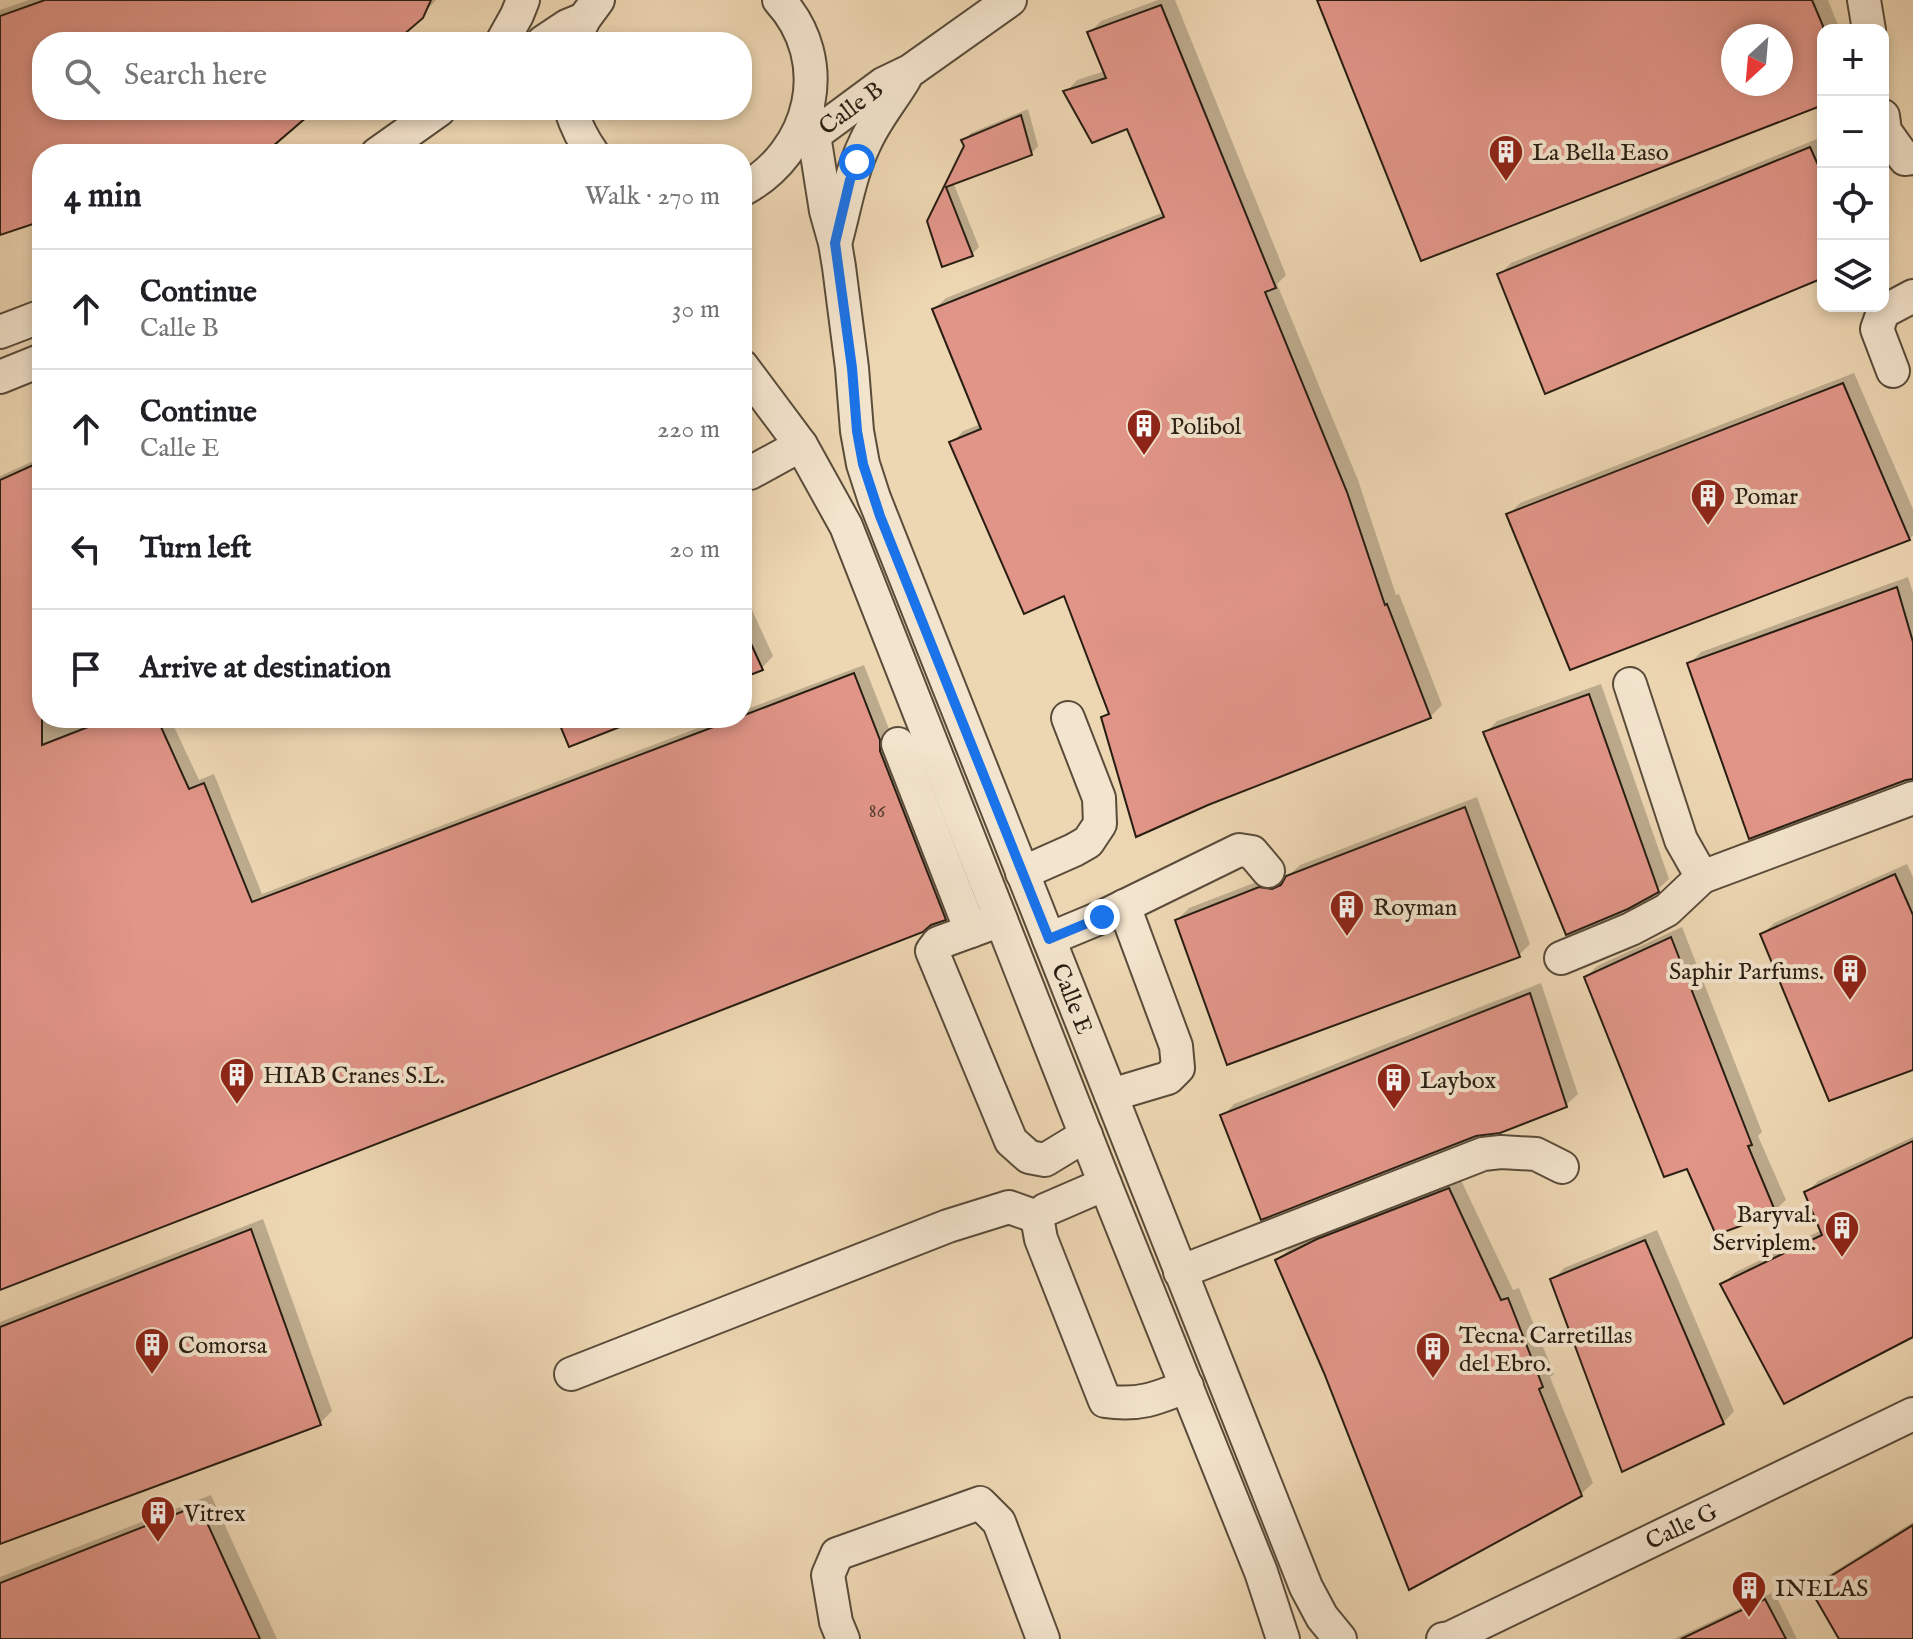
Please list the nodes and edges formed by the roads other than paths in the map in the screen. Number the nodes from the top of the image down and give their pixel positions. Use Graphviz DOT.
graph roads {
  1 [pos="523,0"];
  2 [pos="779,0"];
  3 [pos="1010,0"];
  4 [pos="1864,0"];
  5 [pos="1868,24"];
  6 [pos="508,32"];
  7 [pos="910,71"];
  8 [pos="425,120"];
  9 [pos="575,120"];
  10 [pos="805,129"];
  11 [pos="1889,137"];
  12 [pos="391,144"];
  13 [pos="587,144"];
  14 [pos="1913,158"];
  15 [pos="752,183"];
  16 [pos="835,243"];
  17 [pos="1913,296"];
  18 [pos="32,320"];
  19 [pos="0,332"];
  20 [pos="32,364"];
  21 [pos="1893,371"];
  22 [pos="0,377"];
  23 [pos="752,379"];
  24 [pos="801,445"];
  25 [pos="752,472"];
  26 [pos="1630,684"];
  27 [pos="1068,718"];
  28 [pos="903,741"];
  29 [pos="1913,798"];
  30 [pos="1268,871"];
  31 [pos="1022,873"];
  32 [pos="1702,877"];
  33 [pos="1124,906"];
  34 [pos="1001,920"];
  35 [pos="971,931"];
  36 [pos="1049,939"];
  37 [pos="1561,958"];
  38 [pos="1111,1095"];
  39 [pos="1086,1135"];
  40 [pos="1562,1167"];
  41 [pos="1105,1184"];
  42 [pos="1037,1217"];
  43 [pos="1180,1272"];
  44 [pos="571,1374"];
  45 [pos="1187,1386"];
  46 [pos="1913,1414"];
  47 [pos="843,1639"];
  48 [pos="1043,1639"];
  49 [pos="1283,1639"];
  50 [pos="1333,1639"];
  51 [pos="1341,1639"];
  52 [pos="1447,1639"];
  1 -- 6 [label="street"];
  2 -- 10 [label="street, Calle E"];
  3 -- 7 [label="street, Calle B"];
  4 -- 5 [label="street"];
  7 -- 10 [label="street, Calle B"];
  7 -- 16 [label="street, Calle B"];
  8 -- 12 [label="street"];
  9 -- 13 [label="street"];
  10 -- 15 [label="street, Calle B"];
  10 -- 16 [label="street, Calle E"];
  11 -- 14 [label="street"];
  16 -- 31 [label="street, Calle E"];
  17 -- 21 [label="street"];
  18 -- 19 [label="street"];
  20 -- 22 [label="street"];
  23 -- 24 [label="street, Calle E"];
  24 -- 25 [label="street"];
  24 -- 28 [label="street, Calle E"];
  26 -- 32 [label="street"];
  27 -- 31 [label="street"];
  28 -- 34 [label="street, Calle E"];
  28 -- 35 [label="street"];
  29 -- 32 [label="street"];
  30 -- 33 [label="street"];
  31 -- 36 [label="street, Calle E"];
  32 -- 37 [label="street"];
  33 -- 36 [label="street"];
  33 -- 38 [label="street"];
  34 -- 35 [label="street"];
  34 -- 39 [label="street, Calle E"];
  35 -- 39 [label="street"];
  36 -- 38 [label="street, Calle E"];
  38 -- 43 [label="street, Calle E"];
  39 -- 41 [label="street, Calle E"];
  40 -- 43 [label="street"];
  41 -- 42 [label="street"];
  41 -- 45 [label="street, Calle E"];
  42 -- 44 [label="street"];
  42 -- 45 [label="street"];
  43 -- 51 [label="street, Calle E"];
  45 -- 49 [label="street, Calle E"];
  46 -- 52 [label="street, Calle G"];
  47 -- 48 [label="street"];
  50 -- 51 [label="street"];
}
